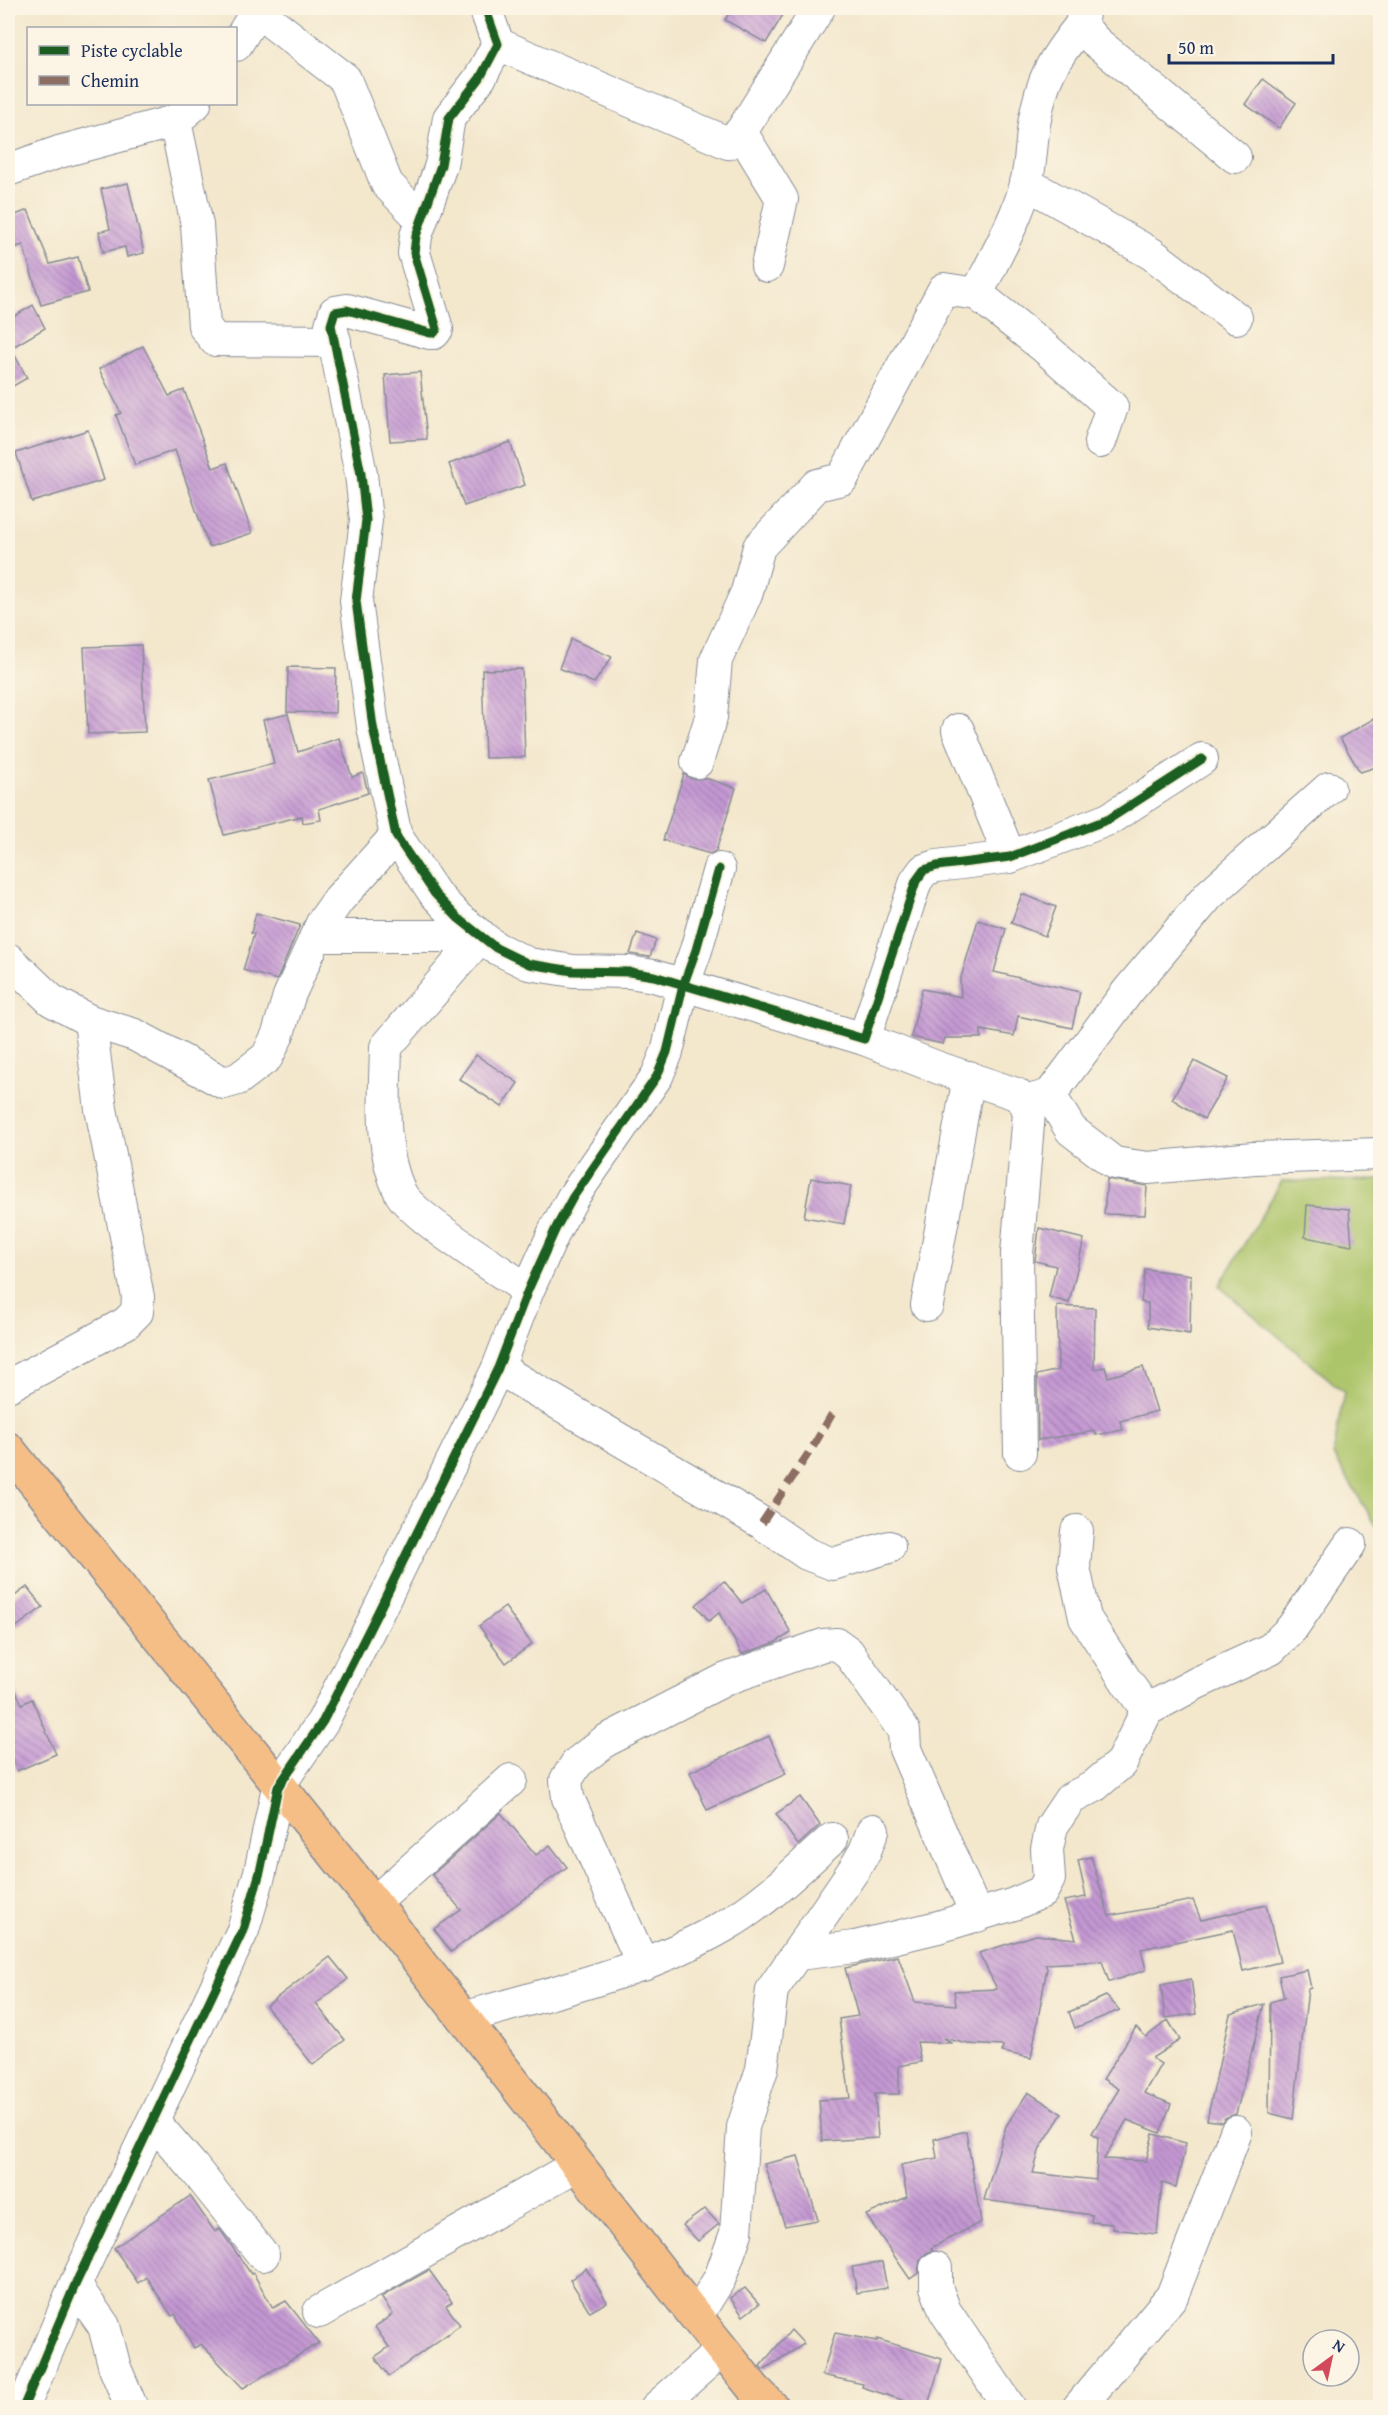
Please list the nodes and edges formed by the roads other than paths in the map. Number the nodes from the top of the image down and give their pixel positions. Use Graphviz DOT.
graph roads {
  1 [pos="489,8"];
  2 [pos="819,8"];
  3 [pos="257,9"];
  4 [pos="1082,16"];
  5 [pos="237,43"];
  6 [pos="498,44"];
  7 [pos="185,112"];
  8 [pos="741,132"];
  9 [pos="1234,157"];
  10 [pos="8,170"];
  11 [pos="1026,183"];
  12 [pos="421,219"];
  13 [pos="767,266"];
  14 [pos="977,294"];
  15 [pos="1236,318"];
  16 [pos="335,341"];
  17 [pos="1100,442"];
  18 [pos="958,730"];
  19 [pos="1202,759"];
  20 [pos="697,762"];
  21 [pos="1329,788"];
  22 [pos="396,836"];
  23 [pos="1010,857"];
  24 [pos="719,869"];
  25 [pos="316,936"];
  26 [pos="481,936"];
  27 [pos="8,959"];
  28 [pos="683,986"];
  29 [pos="90,1021"];
  30 [pos="864,1040"];
  31 [pos="969,1077"];
  32 [pos="1038,1099"];
  33 [pos="1380,1154"];
  34 [pos="528,1290"];
  35 [pos="927,1305"];
  36 [pos="498,1368"];
  37 [pos="8,1386"];
  38 [pos="8,1449"];
  39 [pos="1020,1453"];
  40 [pos="1077,1531"];
  41 [pos="1350,1544"];
  42 [pos="889,1547"];
  43 [pos="1147,1710"];
  44 [pos="511,1780"];
  45 [pos="278,1787"];
  46 [pos="873,1830"];
  47 [pos="832,1839"];
  48 [pos="374,1903"];
  49 [pos="977,1916"];
  50 [pos="798,1954"];
  51 [pos="643,1965"];
  52 [pos="463,2018"];
  53 [pos="153,2121"];
  54 [pos="1236,2132"];
  55 [pos="577,2165"];
  56 [pos="263,2255"];
  57 [pos="936,2268"];
  58 [pos="75,2285"];
  59 [pos="319,2312"];
  60 [pos="696,2317"];
  61 [pos="723,2350"];
  62 [pos="23,2408"];
  63 [pos="132,2408"];
  64 [pos="656,2408"];
  65 [pos="773,2408"];
  66 [pos="1010,2408"];
  67 [pos="1078,2408"];
  1 -- 6 [label="street"];
  2 -- 8 [label="street"];
  3 -- 5 [label="street"];
  3 -- 12 [label="street"];
  4 -- 9 [label="street"];
  4 -- 11 [label="street"];
  6 -- 8 [label="street"];
  6 -- 12 [label="street"];
  7 -- 10 [label="street"];
  7 -- 16 [label="street"];
  8 -- 13 [label="street"];
  11 -- 14 [label="street"];
  11 -- 15 [label="street"];
  12 -- 16 [label="street"];
  14 -- 17 [label="street"];
  14 -- 20 [label="street"];
  16 -- 22 [label="street"];
  18 -- 23 [label="street"];
  19 -- 23 [label="street"];
  21 -- 32 [label="street"];
  22 -- 25 [label="street"];
  22 -- 26 [label="street"];
  23 -- 30 [label="street"];
  24 -- 28 [label="street"];
  25 -- 26 [label="street"];
  25 -- 29 [label="street"];
  26 -- 28 [label="street"];
  26 -- 34 [label="street"];
  27 -- 29 [label="street"];
  28 -- 30 [label="street"];
  28 -- 34 [label="street"];
  29 -- 37 [label="street"];
  30 -- 31 [label="street"];
  31 -- 32 [label="street"];
  31 -- 35 [label="street"];
  32 -- 33 [label="street"];
  32 -- 39 [label="street"];
  34 -- 36 [label="street"];
  36 -- 42 [label="street"];
  36 -- 45 [label="street"];
  38 -- 45 [label="main road"];
  40 -- 43 [label="street"];
  41 -- 43 [label="street"];
  43 -- 49 [label="street"];
  44 -- 48 [label="street"];
  45 -- 48 [label="main road"];
  45 -- 53 [label="street"];
  46 -- 50 [label="street"];
  47 -- 51 [label="street"];
  48 -- 52 [label="main road"];
  49 -- 50 [label="street"];
  49 -- 51 [label="street"];
  50 -- 60 [label="street"];
  51 -- 52 [label="street"];
  52 -- 55 [label="main road"];
  53 -- 56 [label="street"];
  53 -- 58 [label="street"];
  54 -- 67 [label="street"];
  55 -- 59 [label="street"];
  55 -- 60 [label="main road"];
  57 -- 66 [label="street"];
  58 -- 62 [label="street"];
  58 -- 63 [label="street"];
  60 -- 61 [label="main road"];
  61 -- 64 [label="street"];
  61 -- 65 [label="main road"];
}
